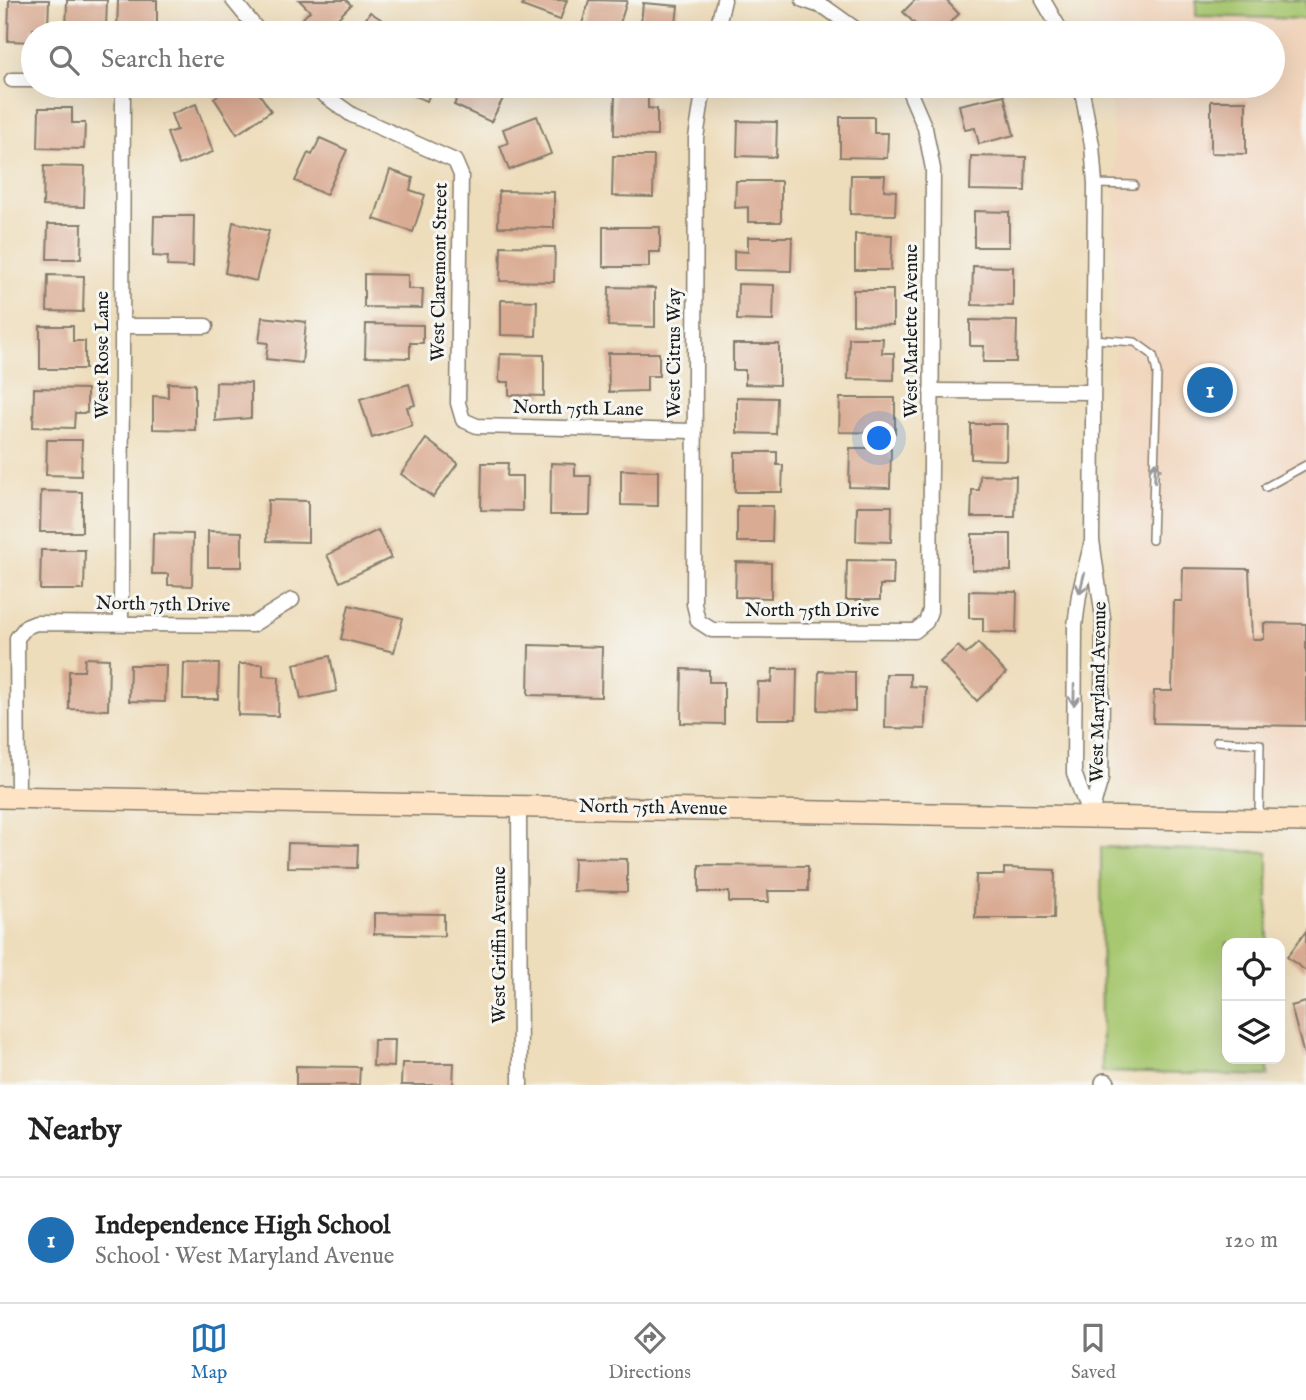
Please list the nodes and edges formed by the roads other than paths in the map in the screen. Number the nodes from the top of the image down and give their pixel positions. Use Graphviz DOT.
graph roads {
  1 [pos="233,0"];
  2 [pos="724,0"];
  3 [pos="803,0"];
  4 [pos="1043,0"];
  5 [pos="250,21"];
  6 [pos="719,21"];
  7 [pos="844,21"];
  8 [pos="1055,21"];
  9 [pos="12,80"];
  10 [pos="21,80"];
  11 [pos="123,98"];
  12 [pos="329,98"];
  13 [pos="702,98"];
  14 [pos="912,98"];
  15 [pos="1084,98"];
  16 [pos="1095,184"];
  17 [pos="1134,185"];
  18 [pos="122,326"];
  19 [pos="206,326"];
  20 [pos="1093,339"];
  21 [pos="931,391"];
  22 [pos="1092,392"];
  23 [pos="463,420"];
  24 [pos="694,431"];
  25 [pos="1306,466"];
  26 [pos="1266,487"];
  27 [pos="1093,540"];
  28 [pos="1152,540"];
  29 [pos="292,600"];
  30 [pos="698,621"];
  31 [pos="926,622"];
  32 [pos="121,624"];
  33 [pos="1217,741"];
  34 [pos="9,797"];
  35 [pos="519,806"];
  36 [pos="1090,816"];
  37 [pos="1259,820"];
  38 [pos="1306,821"];
  39 [pos="520,1085"];
  1 -- 5 [label="street"];
  2 -- 6 [label="street"];
  3 -- 7 [label="street"];
  4 -- 8 [label="street"];
  9 -- 10 [label="street"];
  11 -- 18 [label="street, West Rose Lane"];
  12 -- 23 [label="street, West Claremont Street"];
  13 -- 24 [label="street, West Citrus Way"];
  14 -- 21 [label="street, West Marlette Avenue"];
  15 -- 16 [label="street, West Maryland Avenue"];
  16 -- 17 [label="lane"];
  16 -- 20 [label="street, West Maryland Avenue"];
  18 -- 19 [label="street"];
  18 -- 32 [label="street, West Rose Lane"];
  20 -- 22 [label="street, West Maryland Avenue"];
  28 -- 20 [label="lane, one-way"];
  21 -- 22 [label="street"];
  21 -- 31 [label="street, West Marlette Avenue"];
  22 -- 27 [label="street, West Maryland Avenue"];
  23 -- 24 [label="street, North 75th Lane"];
  24 -- 30 [label="street, West Citrus Way"];
  25 -- 26 [label="lane"];
  27 -- 36 [label="street, West Maryland Avenue"];
  27 -- 36 [label="street, West Maryland Avenue, one-way"];
  29 -- 32 [label="street, North 75th Drive"];
  30 -- 31 [label="street, North 75th Drive"];
  32 -- 34 [label="street, North 75th Drive"];
  33 -- 37 [label="lane"];
  34 -- 35 [label="main road, North 75th Avenue"];
  35 -- 36 [label="main road, North 75th Avenue"];
  35 -- 39 [label="street, West Griffin Avenue"];
  36 -- 37 [label="main road, North 75th Avenue"];
  37 -- 38 [label="main road, North 75th Avenue"];
}
